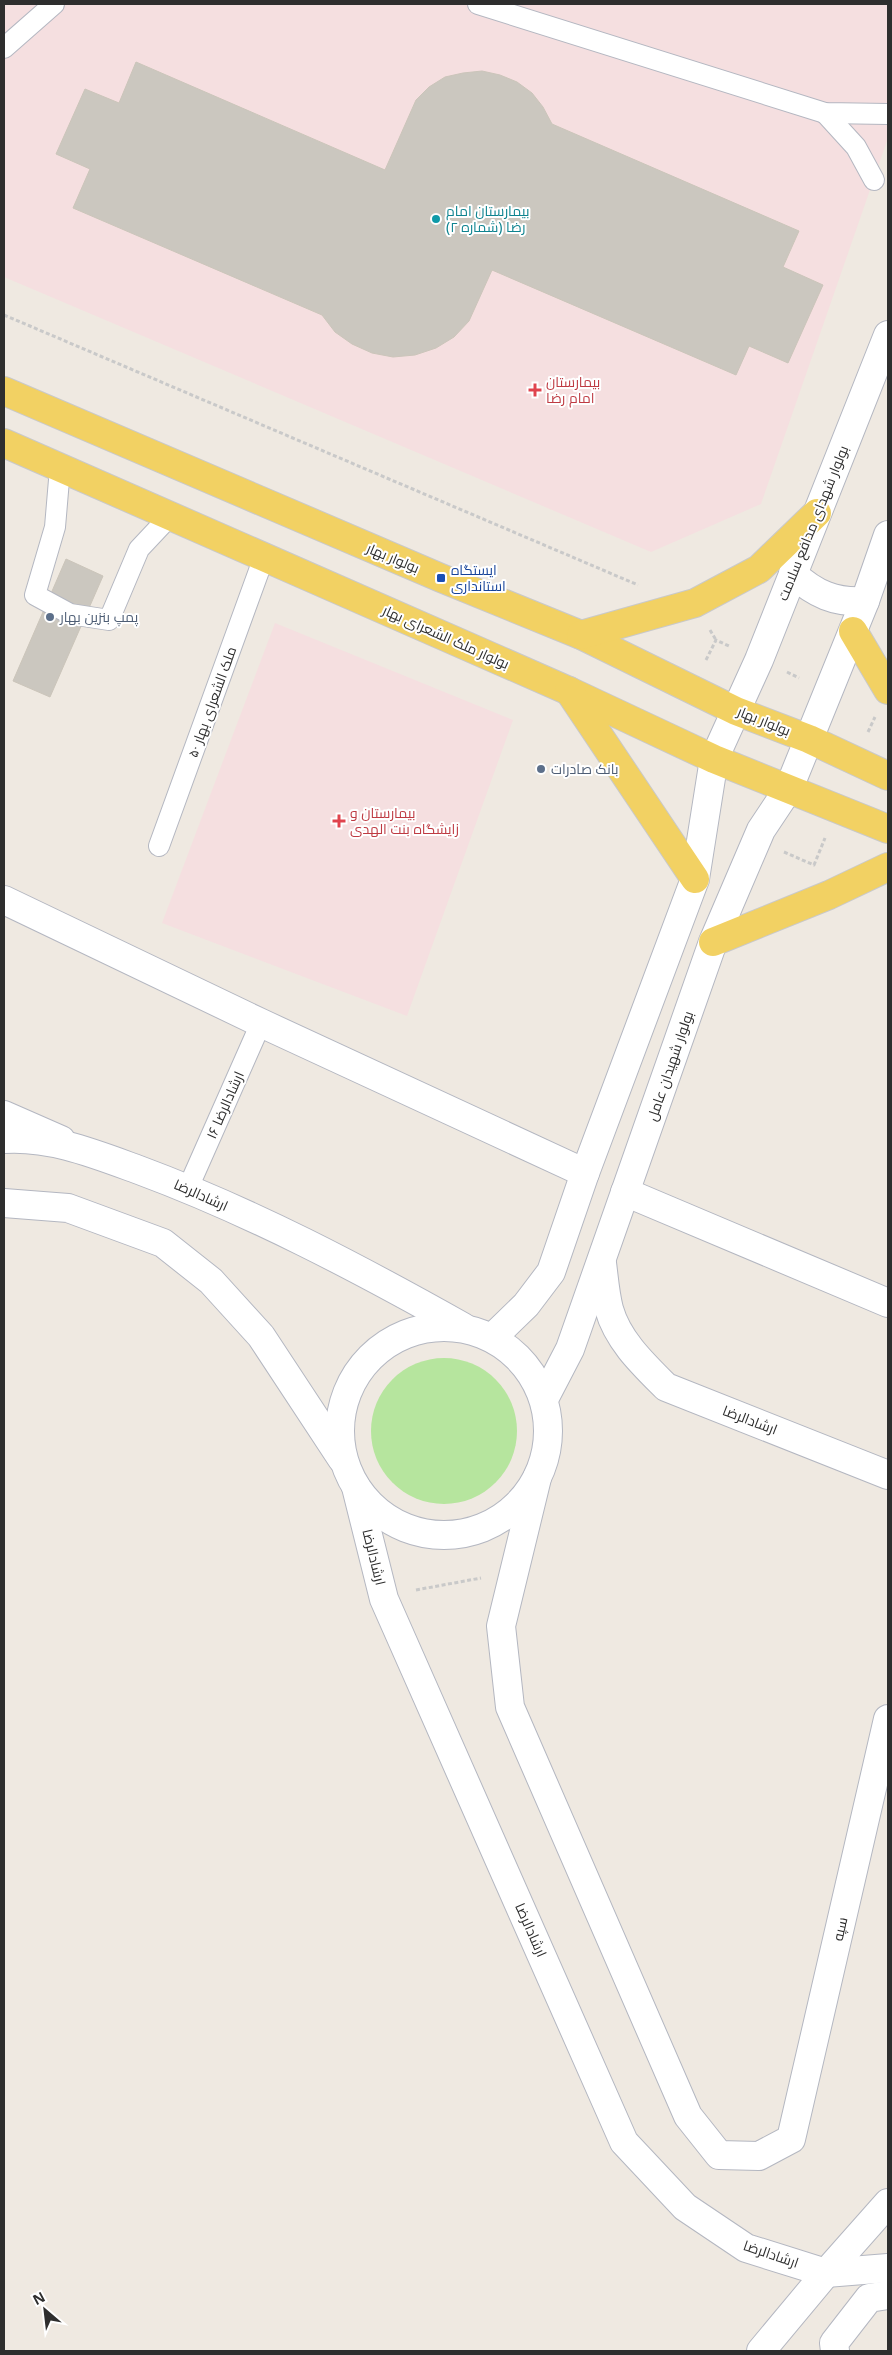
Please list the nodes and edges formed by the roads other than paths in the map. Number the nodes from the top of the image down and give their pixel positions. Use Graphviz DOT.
graph roads {
  1 [pos="54,4"];
  2 [pos="478,4"];
  3 [pos="4,48"];
  4 [pos="825,113"];
  5 [pos="888,114"];
  6 [pos="874,180"];
  7 [pos="888,335"];
  8 [pos="4,392"];
  9 [pos="4,443"];
  10 [pos="60,468"];
  11 [pos="817,513"];
  12 [pos="170,516"];
  13 [pos="888,535"];
  14 [pos="264,557"];
  15 [pos="793,574"];
  16 [pos="865,601"];
  17 [pos="853,631"];
  18 [pos="581,635"];
  19 [pos="888,690"];
  20 [pos="569,691"];
  21 [pos="736,711"];
  22 [pos="809,739"];
  23 [pos="714,758"];
  24 [pos="888,776"];
  25 [pos="789,788"];
  26 [pos="888,829"];
  27 [pos="159,846"];
  28 [pos="888,867"];
  29 [pos="694,879"];
  30 [pos="4,900"];
  31 [pos="713,942"];
  32 [pos="261,1023"];
  33 [pos="4,1115"];
  34 [pos="4,1139"];
  35 [pos="71,1145"];
  36 [pos="585,1173"];
  37 [pos="188,1188"];
  38 [pos="625,1192"];
  39 [pos="4,1203"];
  40 [pos="602,1260"];
  41 [pos="888,1303"];
  42 [pos="467,1329"];
  43 [pos="492,1338"];
  44 [pos="544,1399"];
  45 [pos="344,1462"];
  46 [pos="888,1475"];
  47 [pos="537,1478"];
  48 [pos="356,1487"];
  49 [pos="888,1719"];
  50 [pos="888,2203"];
  51 [pos="888,2268"];
  52 [pos="826,2272"];
  53 [pos="888,2295"];
  54 [pos="766,2349"];
  55 [pos="835,2351"];
  1 -- 3 [label="lane"];
  2 -- 4 [label="lane"];
  4 -- 5 [label="lane"];
  4 -- 6 [label="lane"];
  7 -- 11 [label="street, بولوار شهدای مدافع سلامت"];
  8 -- 18 [label="main road, بولوار بهار"];
  9 -- 10 [label="main road, بولوار ملک الشعرای بهار"];
  10 -- 12 [label="main road, بولوار ملک الشعرای بهار"];
  10 -- 12 [label="lane"];
  11 -- 15 [label="street, بولوار شهدای مدافع سلامت"];
  11 -- 18 [label="main road"];
  12 -- 14 [label="main road, بولوار ملک الشعرای بهار"];
  13 -- 16 [label="street"];
  14 -- 20 [label="main road, بولوار ملک الشعرای بهار"];
  14 -- 27 [label="lane, ملک الشعرای بهار ۵۰"];
  15 -- 16 [label="street"];
  15 -- 21 [label="street, بولوار شهدای مدافع سلامت"];
  16 -- 17 [label="street"];
  17 -- 19 [label="main road"];
  17 -- 22 [label="street"];
  18 -- 21 [label="main road, بولوار بهار"];
  20 -- 23 [label="main road, بولوار ملک الشعرای بهار"];
  20 -- 29 [label="main road"];
  21 -- 22 [label="main road, بولوار بهار"];
  21 -- 23 [label="street"];
  22 -- 24 [label="main road"];
  22 -- 25 [label="street, بولوار شهیدان عامل"];
  23 -- 25 [label="main road, بولوار ملک الشعرای بهار"];
  23 -- 29 [label="street"];
  25 -- 26 [label="main road, بولوار ملک الشعرای بهار"];
  25 -- 31 [label="street, بولوار شهیدان عامل"];
  28 -- 31 [label="main road"];
  29 -- 36 [label="street"];
  30 -- 32 [label="street"];
  31 -- 38 [label="street, بولوار شهیدان عامل"];
  32 -- 36 [label="street"];
  32 -- 37 [label="lane, ارشادالرضا ۱۶"];
  33 -- 35 [label="street"];
  34 -- 35 [label="street, ارشادالرضا"];
  35 -- 37 [label="street, ارشادالرضا"];
  36 -- 43 [label="street"];
  37 -- 42 [label="street, ارشادالرضا"];
  38 -- 40 [label="street, بولوار شهیدان عامل"];
  38 -- 41 [label="street"];
  39 -- 45 [label="street"];
  40 -- 44 [label="street, بولوار شهیدان عامل"];
  40 -- 46 [label="street, ارشادالرضا"];
  42 -- 43 [label="street"];
  42 -- 45 [label="street"];
  43 -- 44 [label="street"];
  44 -- 47 [label="street"];
  45 -- 48 [label="street"];
  47 -- 48 [label="street"];
  47 -- 49 [label="street, سپه"];
  48 -- 52 [label="street, ارشادالرضا"];
  50 -- 52 [label="street"];
  51 -- 52 [label="street"];
  52 -- 54 [label="street"];
  53 -- 55 [label="street"];
}
